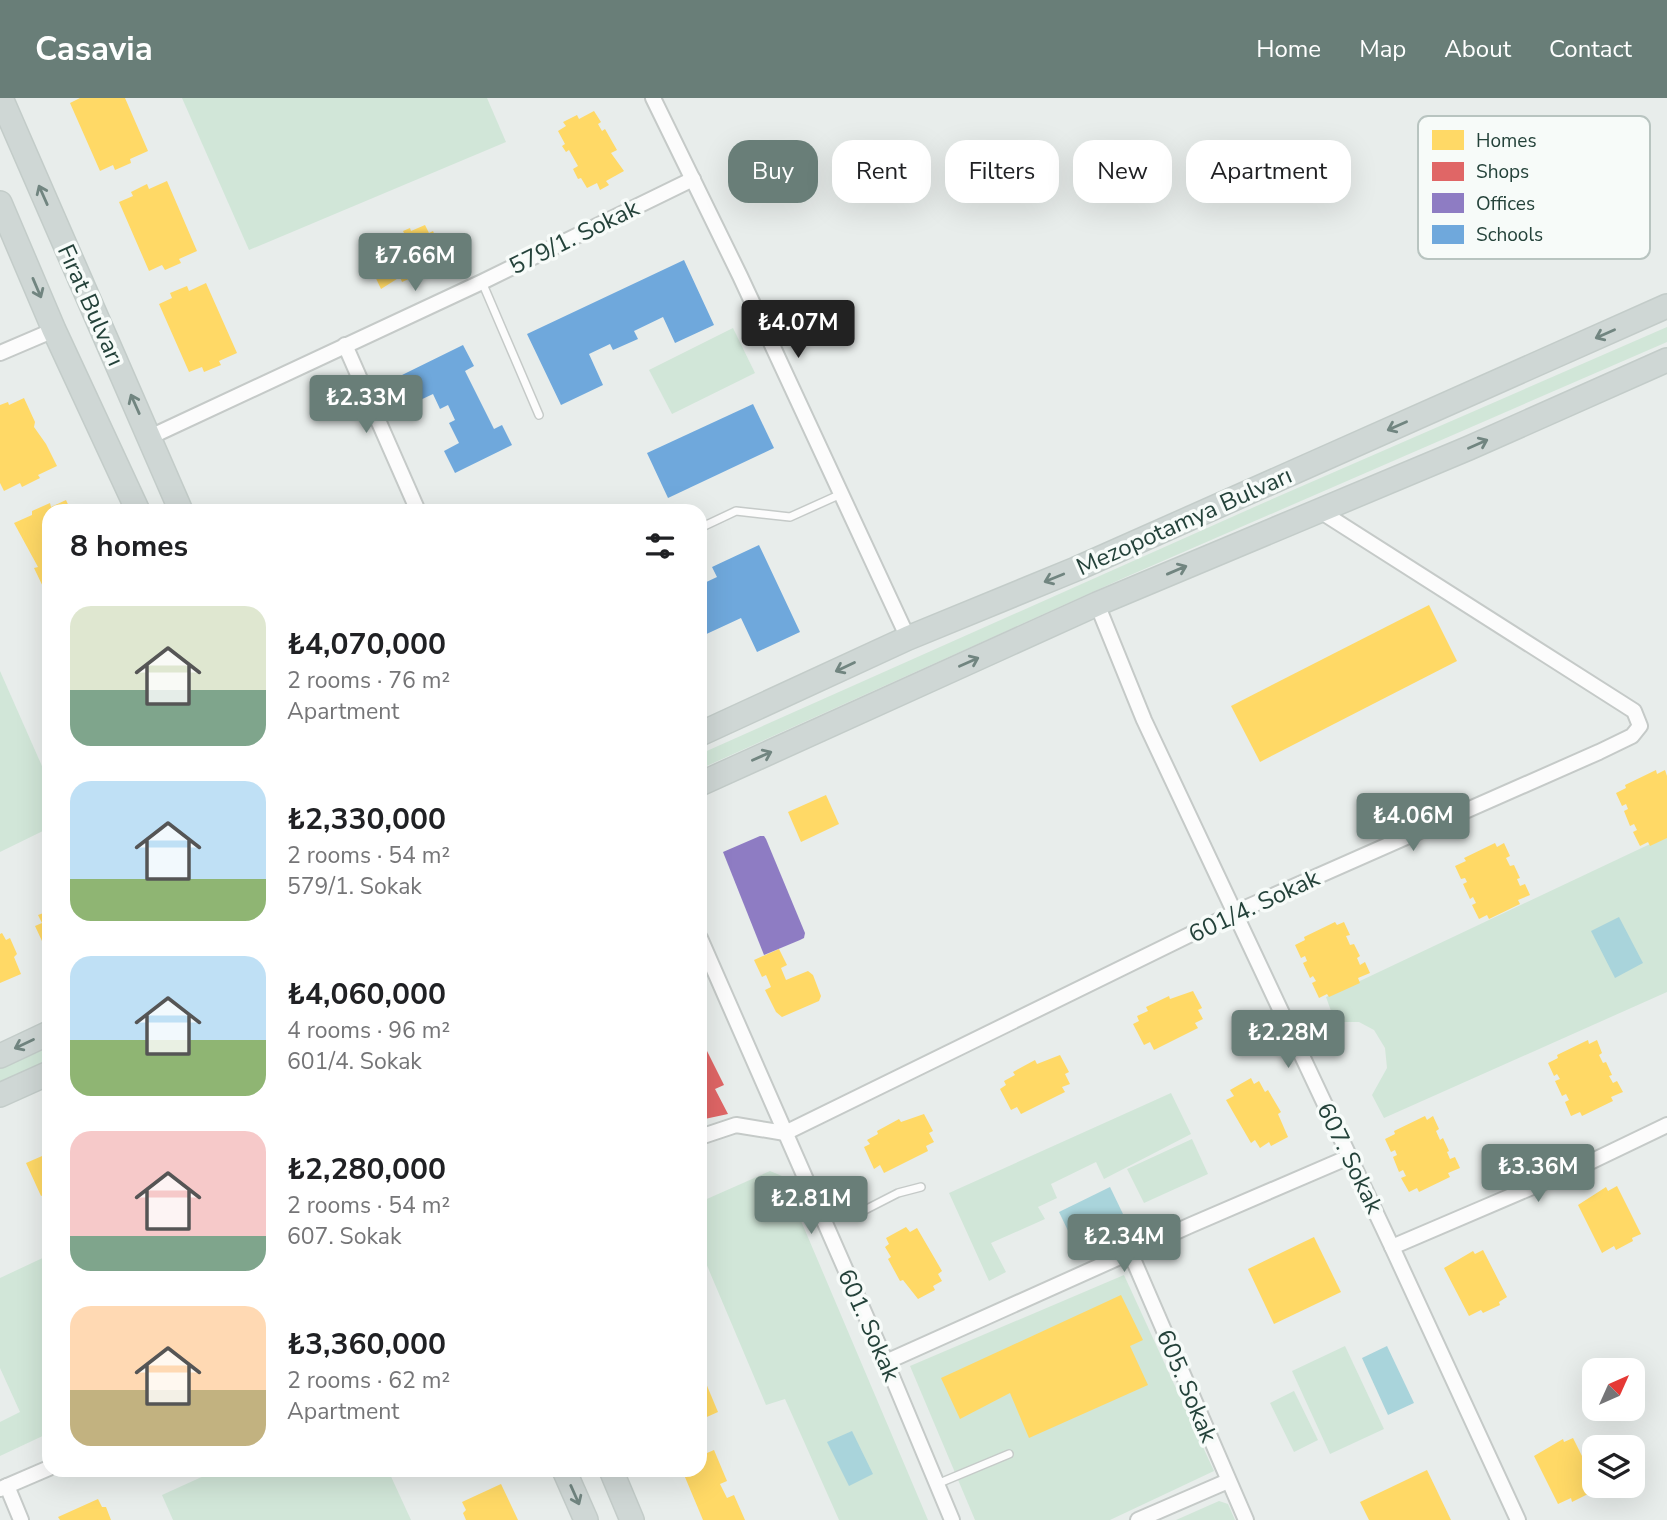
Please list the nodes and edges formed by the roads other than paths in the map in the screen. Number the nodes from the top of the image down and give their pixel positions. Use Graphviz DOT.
graph roads {
  1 [pos="1,98"];
  2 [pos="653,98"];
  3 [pos="693,179"];
  4 [pos="0,203"];
  5 [pos="482,282"];
  6 [pos="1667,306"];
  7 [pos="54,330"];
  8 [pos="345,345"];
  9 [pos="0,353"];
  10 [pos="1667,360"];
  11 [pos="539,415"];
  12 [pos="150,437"];
  13 [pos="841,494"];
  14 [pos="135,504"];
  15 [pos="178,504"];
  16 [pos="415,504"];
  17 [pos="1320,511"];
  18 [pos="707,525"];
  19 [pos="1097,604"];
  20 [pos="908,638"];
  21 [pos="707,731"];
  22 [pos="707,781"];
  23 [pos="1234,913"];
  24 [pos="707,955"];
  25 [pos="42,1035"];
  26 [pos="0,1056"];
  27 [pos="42,1076"];
  28 [pos="0,1095"];
  29 [pos="1667,1125"];
  30 [pos="785,1133"];
  31 [pos="707,1135"];
  32 [pos="1349,1157"];
  33 [pos="921,1187"];
  34 [pos="857,1214"];
  35 [pos="1392,1247"];
  36 [pos="1130,1252"];
  37 [pos="886,1362"];
  38 [pos="1009,1454"];
  39 [pos="42,1471"];
  40 [pos="567,1477"];
  41 [pos="614,1477"];
  42 [pos="1228,1481"];
  43 [pos="937,1484"];
  44 [pos="3,1488"];
  45 [pos="21,1520"];
  46 [pos="586,1520"];
  47 [pos="632,1520"];
  48 [pos="952,1520"];
  49 [pos="1138,1520"];
  50 [pos="1246,1520"];
  51 [pos="1518,1520"];
  12 -- 1 [label="main road, Fırat Bulvarı, one-way"];
  2 -- 3 [label="street"];
  3 -- 5 [label="street, 579/1. Sokak"];
  3 -- 13 [label="street"];
  4 -- 7 [label="main road, Fırat Bulvarı, one-way"];
  5 -- 8 [label="street, 579/1. Sokak"];
  5 -- 11 [label="lane"];
  6 -- 20 [label="main road, Mezopotamya Bulvarı, one-way"];
  7 -- 9 [label="street"];
  7 -- 14 [label="main road, Fırat Bulvarı"];
  8 -- 12 [label="street, 579/1. Sokak"];
  8 -- 16 [label="street"];
  17 -- 10 [label="main road, Mezopotamya Bulvarı, one-way"];
  12 -- 15 [label="main road, Fırat Bulvarı"];
  13 -- 18 [label="lane"];
  13 -- 20 [label="street"];
  19 -- 17 [label="main road, Mezopotamya Bulvarı, one-way"];
  17 -- 23 [label="street, 601/4. Sokak"];
  22 -- 19 [label="main road, Mezopotamya Bulvarı, one-way"];
  19 -- 23 [label="street, 607. Sokak"];
  20 -- 21 [label="main road, Mezopotamya Bulvarı, one-way"];
  23 -- 30 [label="street, 601/4. Sokak"];
  23 -- 32 [label="street, 607. Sokak"];
  24 -- 30 [label="street, 601. Sokak"];
  25 -- 26 [label="main road, one-way"];
  27 -- 28 [label="main road"];
  29 -- 35 [label="street"];
  30 -- 31 [label="street"];
  30 -- 37 [label="street, 601. Sokak"];
  32 -- 35 [label="street, 607. Sokak"];
  32 -- 36 [label="street"];
  33 -- 34 [label="lane"];
  35 -- 51 [label="street, 607. Sokak"];
  36 -- 37 [label="street"];
  36 -- 42 [label="street, 605. Sokak"];
  37 -- 43 [label="street, 601. Sokak"];
  38 -- 43 [label="lane"];
  39 -- 44 [label="street"];
  40 -- 46 [label="main road, one-way"];
  41 -- 47 [label="main road"];
  42 -- 49 [label="street"];
  42 -- 50 [label="street, 605. Sokak"];
  43 -- 48 [label="street, 601. Sokak"];
  44 -- 45 [label="street"];
}
